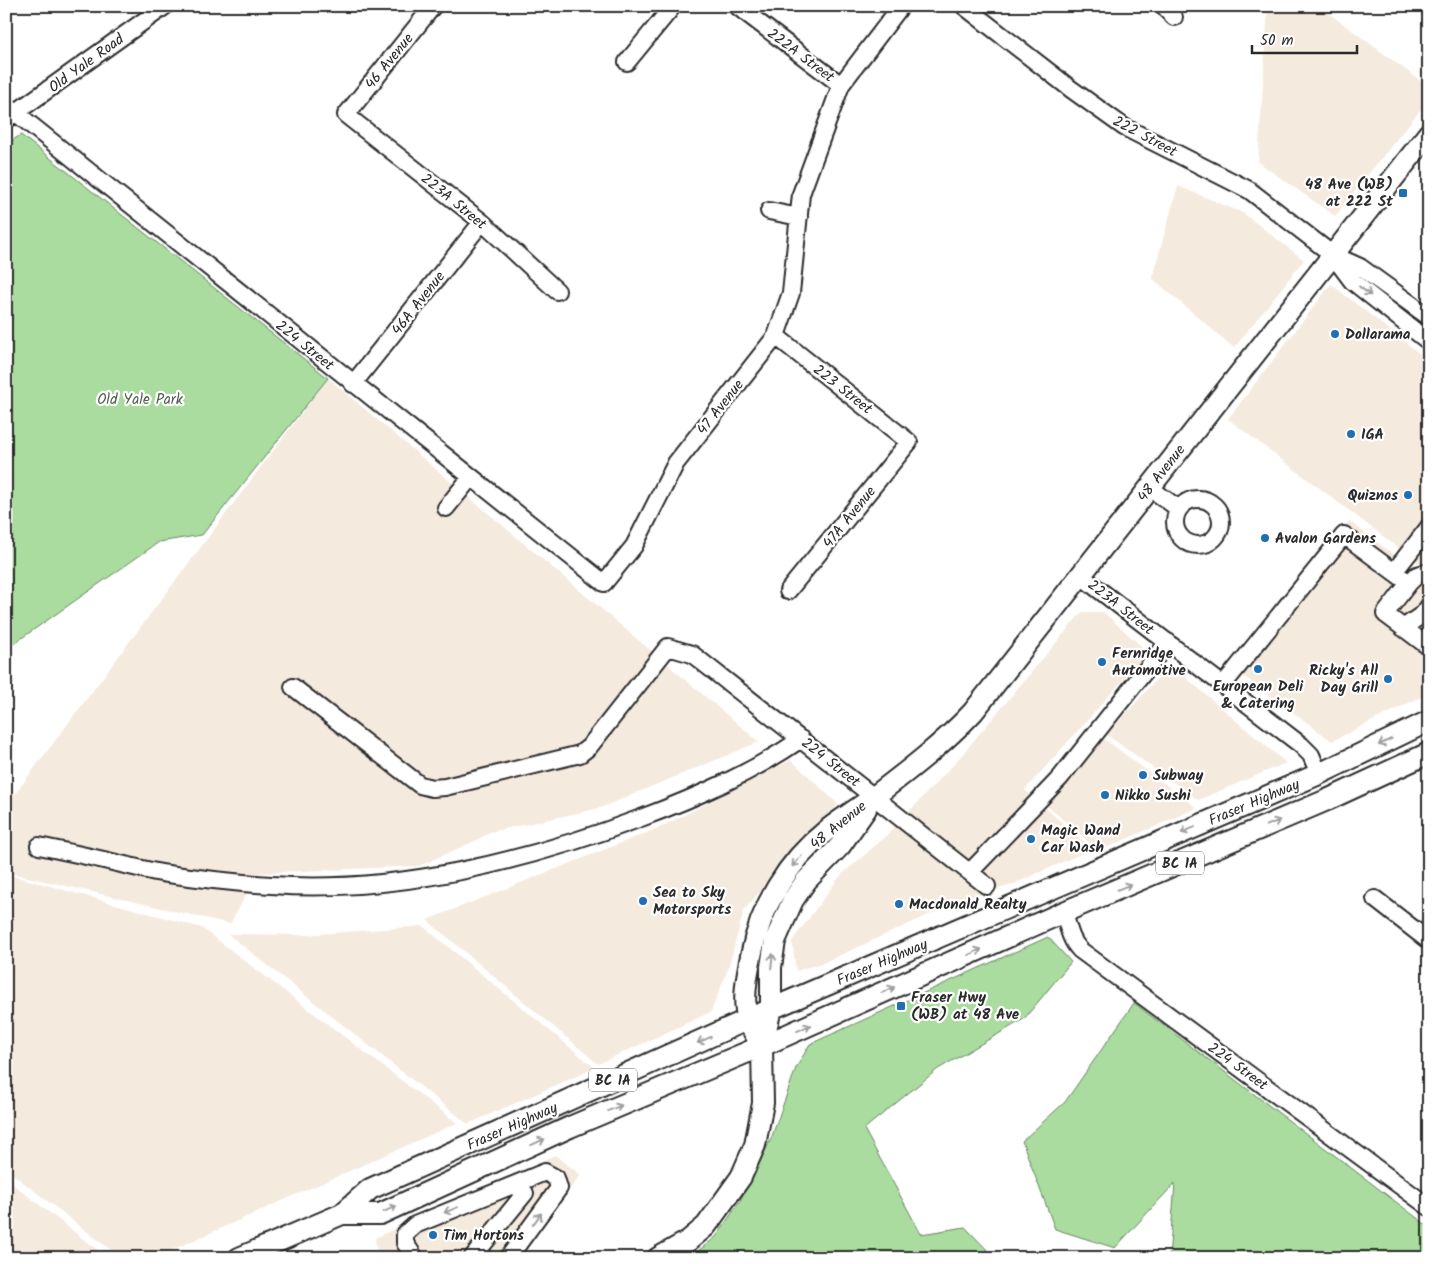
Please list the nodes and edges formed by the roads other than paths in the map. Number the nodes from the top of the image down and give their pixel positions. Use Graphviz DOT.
graph roads {
  1 [pos="165,6"];
  2 [pos="432,6"];
  3 [pos="673,6"];
  4 [pos="737,6"];
  5 [pos="901,6"];
  6 [pos="964,6"];
  7 [pos="626,62"];
  8 [pos="841,85"];
  9 [pos="10,112"];
  10 [pos="346,115"];
  11 [pos="1429,133"];
  12 [pos="769,211"];
  13 [pos="799,217"];
  14 [pos="482,222"];
  15 [pos="1333,255"];
  16 [pos="558,291"];
  17 [pos="1429,318"];
  18 [pos="776,336"];
  19 [pos="1429,342"];
  20 [pos="354,384"];
  21 [pos="910,442"];
  22 [pos="471,477"];
  23 [pos="1150,488"];
  24 [pos="446,508"];
  25 [pos="1179,509"];
  26 [pos="1429,526"];
  27 [pos="1394,572"];
  28 [pos="1429,575"];
  29 [pos="1081,576"];
  30 [pos="604,583"];
  31 [pos="1408,583"];
  32 [pos="788,591"];
  33 [pos="1429,606"];
  34 [pos="1403,628"];
  35 [pos="1168,642"];
  36 [pos="1429,647"];
  37 [pos="1223,685"];
  38 [pos="293,688"];
  39 [pos="1429,721"];
  40 [pos="801,739"];
  41 [pos="1429,753"];
  42 [pos="1319,774"];
  43 [pos="875,796"];
  44 [pos="39,846"];
  45 [pos="970,872"];
  46 [pos="988,886"];
  47 [pos="1375,899"];
  48 [pos="1064,912"];
  49 [pos="1429,941"];
  50 [pos="771,1009"];
  51 [pos="748,1019"];
  52 [pos="762,1046"];
  53 [pos="525,1194"];
  54 [pos="1429,1207"];
  55 [pos="342,1214"];
  56 [pos="239,1258"];
  57 [pos="415,1258"];
  58 [pos="472,1258"];
  59 [pos="508,1258"];
  60 [pos="658,1258"];
  1 -- 9 [label="street, Old Yale Road"];
  2 -- 10 [label="street, 46 Avenue"];
  3 -- 7 [label="street"];
  4 -- 8 [label="street, 222A Street"];
  5 -- 8 [label="street, 47 Avenue"];
  6 -- 15 [label="street, 222 Street"];
  8 -- 13 [label="street, 47 Avenue"];
  9 -- 20 [label="street, 224 Street"];
  10 -- 14 [label="street, 223A Street"];
  11 -- 15 [label="main road, 48 Avenue"];
  12 -- 13 [label="street"];
  13 -- 18 [label="street, 47 Avenue"];
  14 -- 16 [label="street, 223A Street"];
  14 -- 20 [label="street, 46A Avenue"];
  15 -- 17 [label="street, 222 Street"];
  15 -- 19 [label="street, 222 Street, one-way"];
  15 -- 23 [label="main road, 48 Avenue"];
  18 -- 21 [label="street, 223 Street"];
  18 -- 30 [label="street, 47 Avenue"];
  20 -- 22 [label="street, 224 Street"];
  21 -- 32 [label="street, 47A Avenue"];
  22 -- 24 [label="street"];
  22 -- 30 [label="street, 224 Street"];
  23 -- 25 [label="street"];
  23 -- 29 [label="main road, 48 Avenue"];
  26 -- 27 [label="street"];
  27 -- 31 [label="street"];
  27 -- 37 [label="street"];
  28 -- 31 [label="street"];
  29 -- 35 [label="street, 223A Street"];
  29 -- 43 [label="main road, 48 Avenue"];
  31 -- 34 [label="street"];
  33 -- 34 [label="street"];
  34 -- 36 [label="street"];
  35 -- 37 [label="street, 223A Street"];
  35 -- 45 [label="street"];
  37 -- 42 [label="street, 223A Street"];
  38 -- 40 [label="street, 224 Street"];
  39 -- 42 [label="main road, Fraser Highway / BC 1A, one-way"];
  40 -- 43 [label="street, 224 Street"];
  40 -- 44 [label="street"];
  48 -- 41 [label="main road, Fraser Highway / BC 1A, one-way"];
  42 -- 50 [label="main road, Fraser Highway / BC 1A, one-way"];
  43 -- 45 [label="street, 224 Street"];
  50 -- 43 [label="main road, 48 Avenue, one-way"];
  43 -- 51 [label="main road, 48 Avenue, one-way"];
  45 -- 46 [label="street, 224 Street"];
  47 -- 49 [label="street"];
  52 -- 48 [label="main road, Fraser Highway / BC 1A, one-way"];
  48 -- 54 [label="street, 224 Street"];
  50 -- 51 [label="main road, Fraser Highway / BC 1A"];
  50 -- 52 [label="main road, 48 Avenue"];
  51 -- 52 [label="main road, 48 Avenue"];
  51 -- 55 [label="main road, Fraser Highway / BC 1A, one-way"];
  55 -- 52 [label="main road, Fraser Highway / BC 1A, one-way"];
  52 -- 60 [label="main road, 48 Avenue"];
  53 -- 58 [label="street"];
  55 -- 56 [label="main road, Fraser Highway / BC 1A"];
  59 -- 57 [label="street, one-way"];
}
